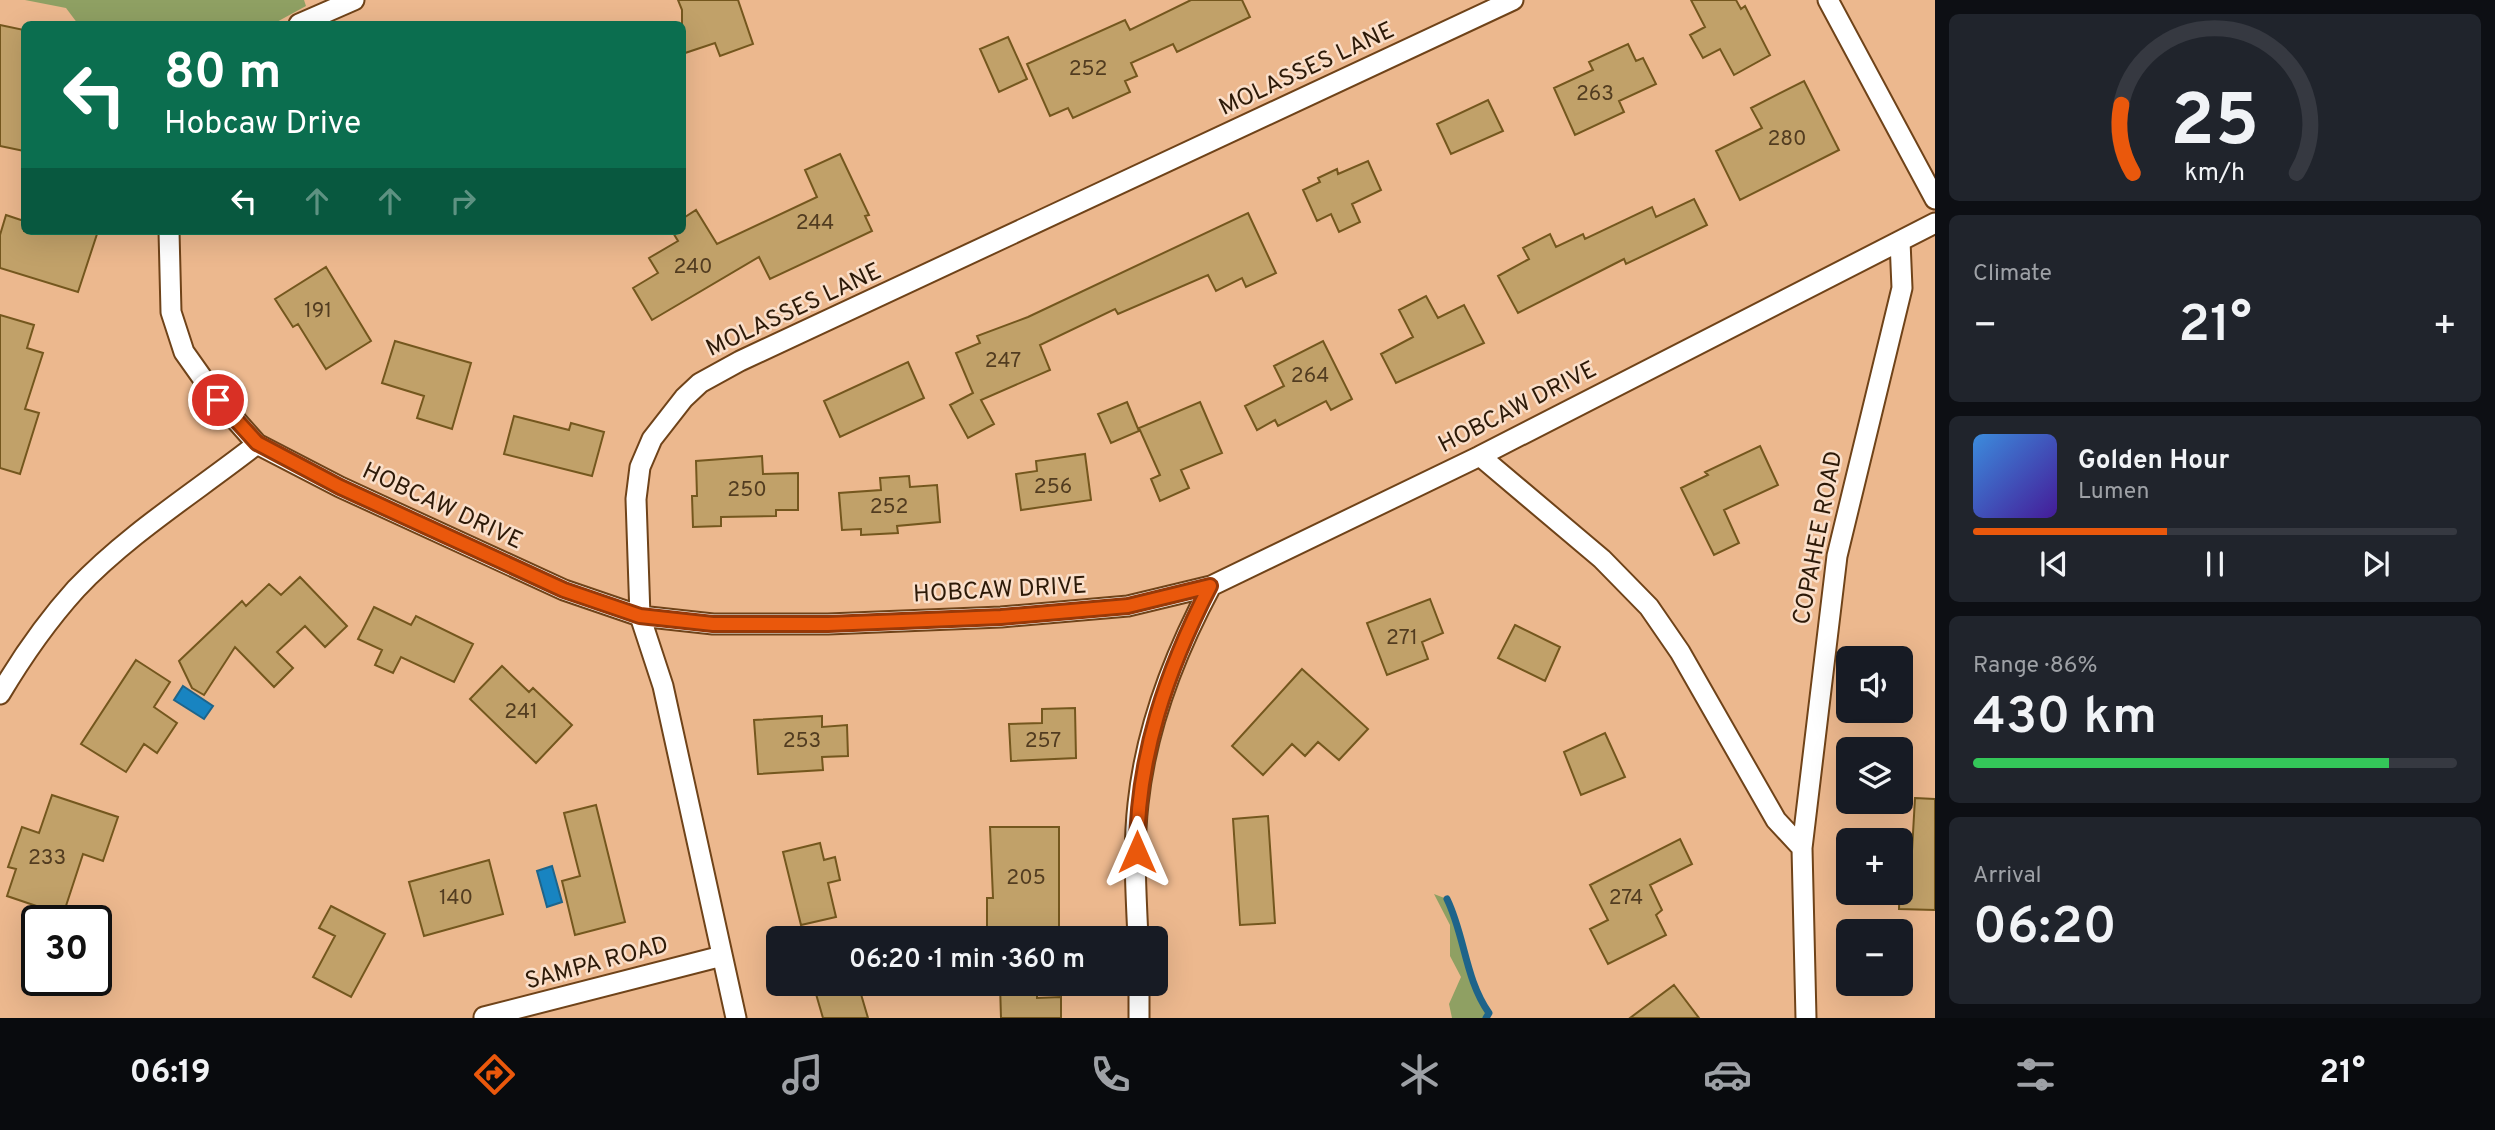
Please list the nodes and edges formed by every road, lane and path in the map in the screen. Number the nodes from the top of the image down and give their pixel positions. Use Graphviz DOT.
graph roads {
  1 [pos="354,0"];
  2 [pos="1513,0"];
  3 [pos="1828,0"];
  4 [pos="306,21"];
  5 [pos="1935,199"];
  6 [pos="1935,223"];
  7 [pos="169,235"];
  8 [pos="1900,242"];
  9 [pos="257,443"];
  10 [pos="1480,456"];
  11 [pos="1210,586"];
  12 [pos="640,616"];
  13 [pos="0,694"];
  14 [pos="1802,848"];
  15 [pos="1138,926"];
  16 [pos="722,956"];
  17 [pos="1139,996"];
  18 [pos="484,1017"];
  19 [pos="736,1018"];
  20 [pos="1139,1018"];
  21 [pos="1806,1018"];
  1 -- 4 [label="street"];
  2 -- 12 [label="street, MOLASSES LANE"];
  3 -- 5 [label="street"];
  6 -- 8 [label="street, HOBCAW DRIVE"];
  7 -- 9 [label="street, HOBCAW DRIVE"];
  8 -- 10 [label="street, HOBCAW DRIVE"];
  8 -- 14 [label="street, COPAHEE ROAD"];
  9 -- 12 [label="street, HOBCAW DRIVE"];
  9 -- 13 [label="street"];
  10 -- 11 [label="street, HOBCAW DRIVE"];
  10 -- 14 [label="street"];
  11 -- 12 [label="street, HOBCAW DRIVE"];
  11 -- 15 [label="street"];
  12 -- 16 [label="street, MOLASSES LANE"];
  14 -- 21 [label="street, COPAHEE ROAD"];
  16 -- 18 [label="street, SAMPA ROAD"];
  16 -- 19 [label="street, MOLASSES LANE"];
  17 -- 20 [label="street"];
}
